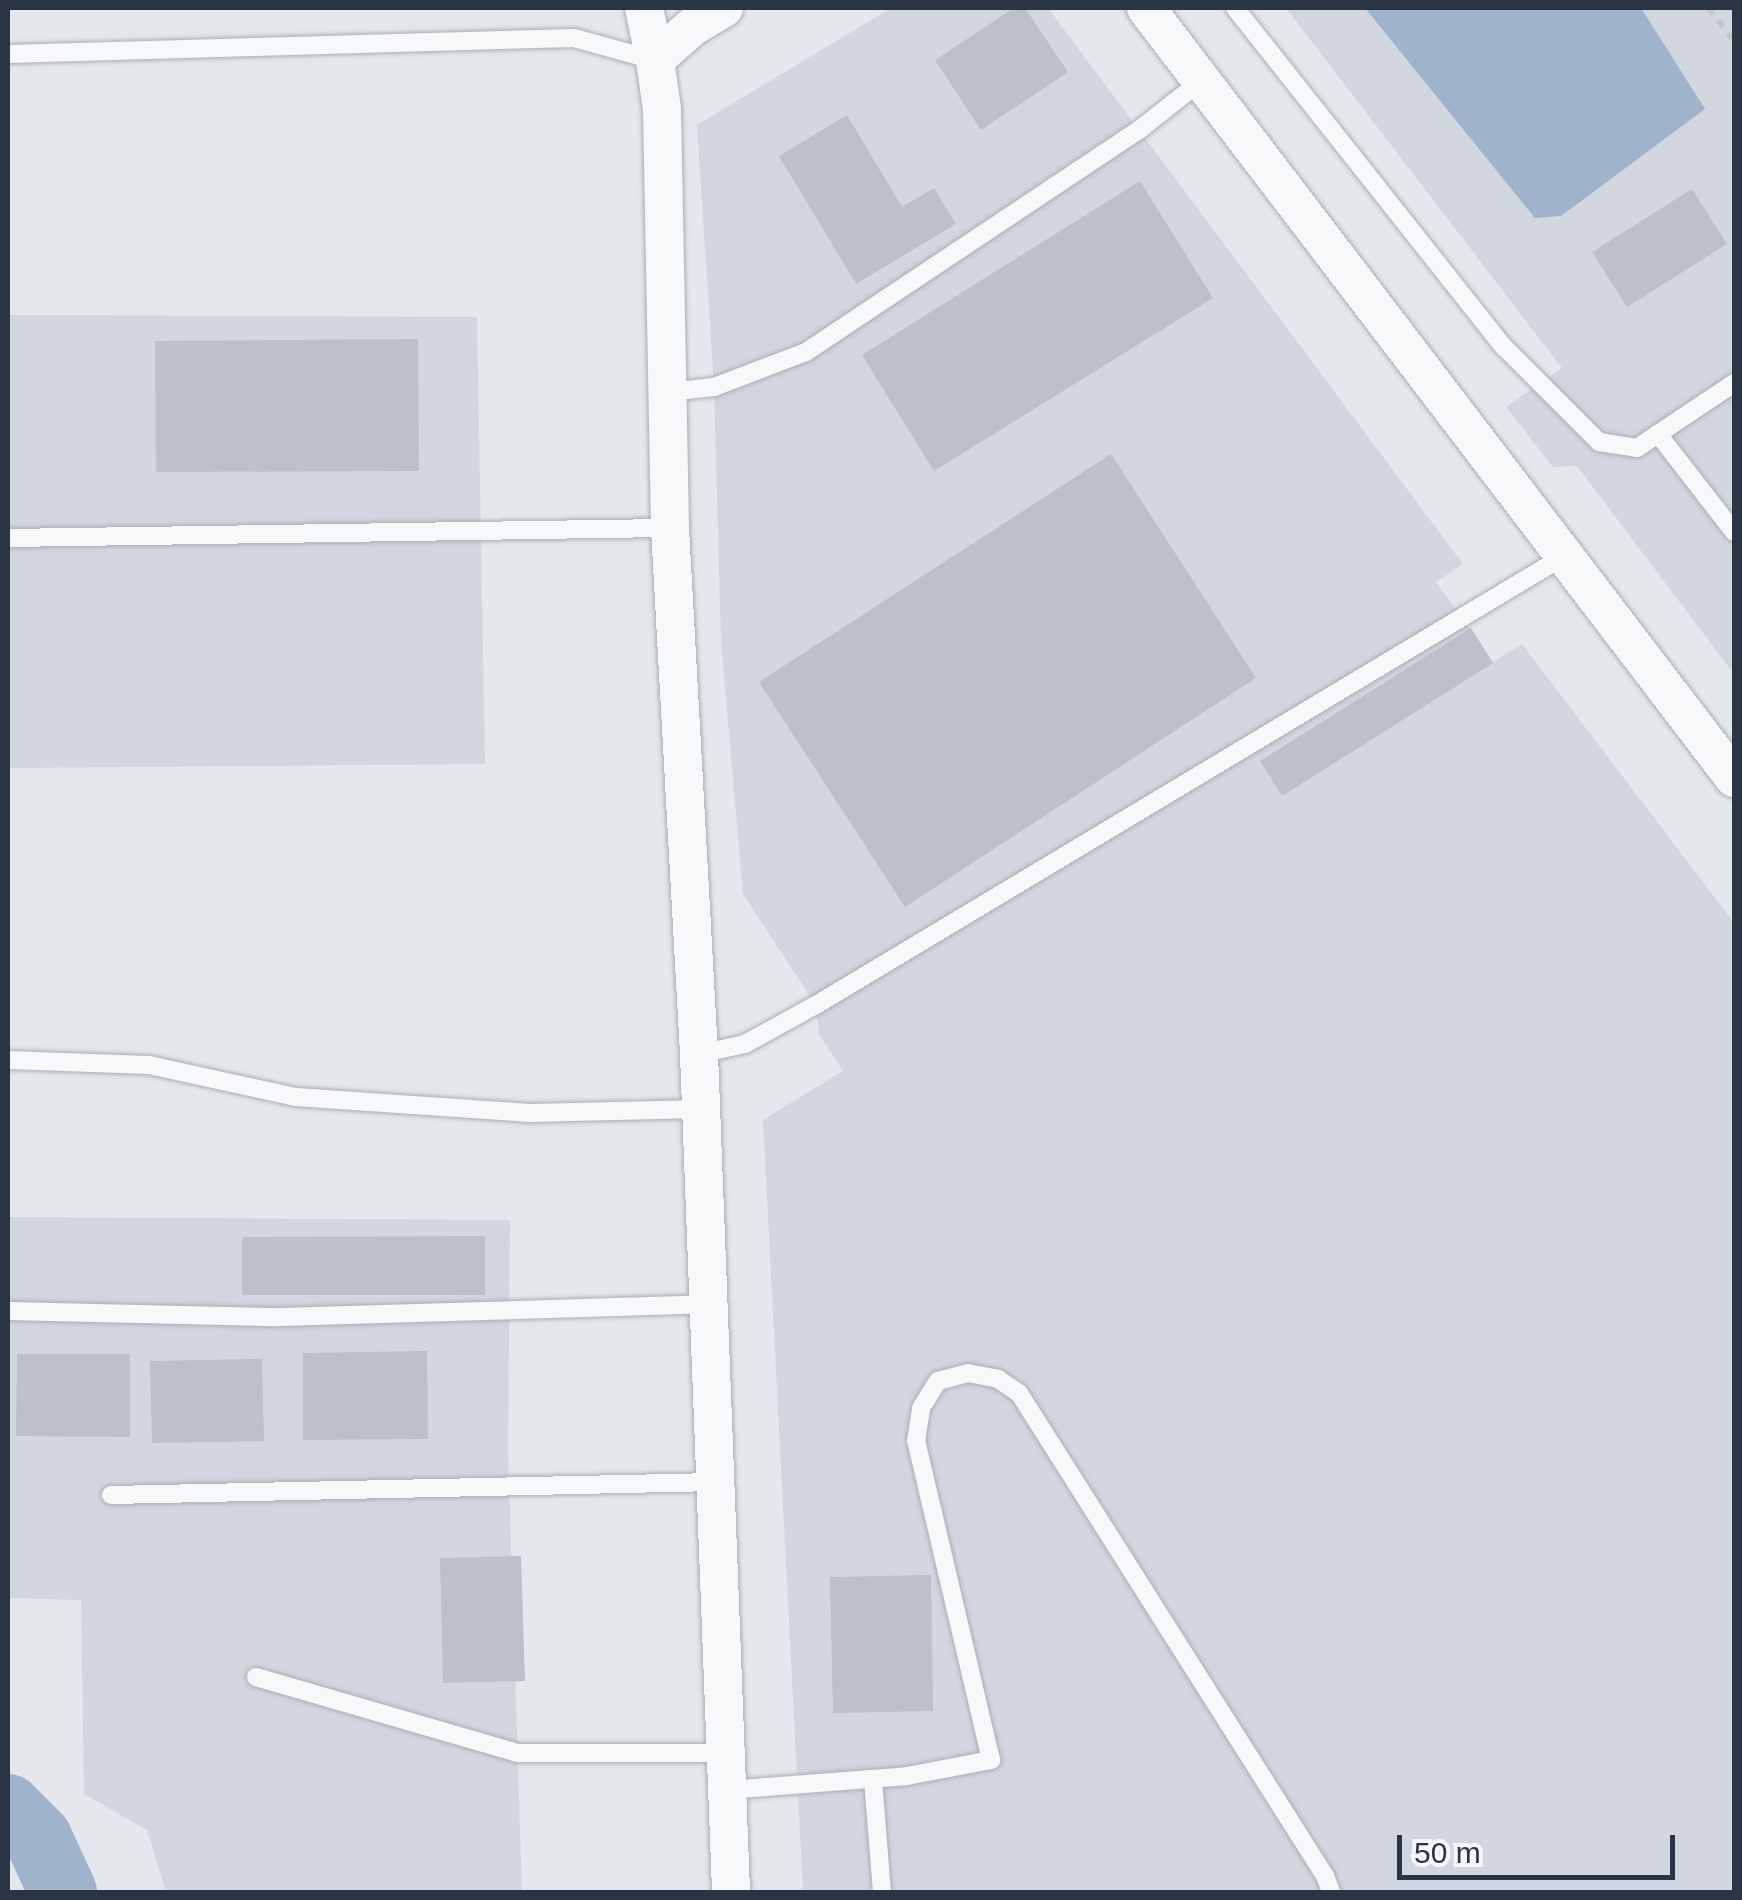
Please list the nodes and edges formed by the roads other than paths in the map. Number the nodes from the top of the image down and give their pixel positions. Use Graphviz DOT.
graph roads {
  1 [pos="644,8"];
  2 [pos="724,8"];
  3 [pos="1146,8"];
  4 [pos="1236,8"];
  5 [pos="8,54"];
  6 [pos="655,60"];
  7 [pos="1202,80"];
  8 [pos="1734,383"];
  9 [pos="668,392"];
  10 [pos="1658,434"];
  11 [pos="670,528"];
  12 [pos="1734,532"];
  13 [pos="8,538"];
  14 [pos="1566,554"];
  15 [pos="1734,778"];
  16 [pos="699,1054"];
  17 [pos="8,1060"];
  18 [pos="700,1109"];
  19 [pos="708,1304"];
  20 [pos="8,1311"];
  21 [pos="715,1482"];
  22 [pos="111,1495"];
  23 [pos="256,1678"];
  24 [pos="726,1771"];
  25 [pos="873,1780"];
  26 [pos="731,1892"];
  27 [pos="882,1892"];
  28 [pos="1331,1892"];
  1 -- 6 [label="street"];
  2 -- 6 [label="street"];
  3 -- 7 [label="street"];
  4 -- 10 [label="lane"];
  5 -- 6 [label="lane"];
  6 -- 9 [label="street"];
  7 -- 9 [label="lane"];
  7 -- 14 [label="street"];
  8 -- 10 [label="lane"];
  9 -- 11 [label="street"];
  10 -- 12 [label="lane"];
  11 -- 13 [label="lane"];
  11 -- 16 [label="street"];
  14 -- 15 [label="street"];
  14 -- 16 [label="lane"];
  16 -- 18 [label="street"];
  17 -- 18 [label="lane"];
  18 -- 19 [label="street"];
  19 -- 20 [label="lane"];
  19 -- 21 [label="street"];
  21 -- 22 [label="lane"];
  21 -- 24 [label="street"];
  23 -- 24 [label="lane"];
  24 -- 25 [label="lane"];
  24 -- 26 [label="street"];
  25 -- 27 [label="lane"];
  25 -- 28 [label="lane"];
}
